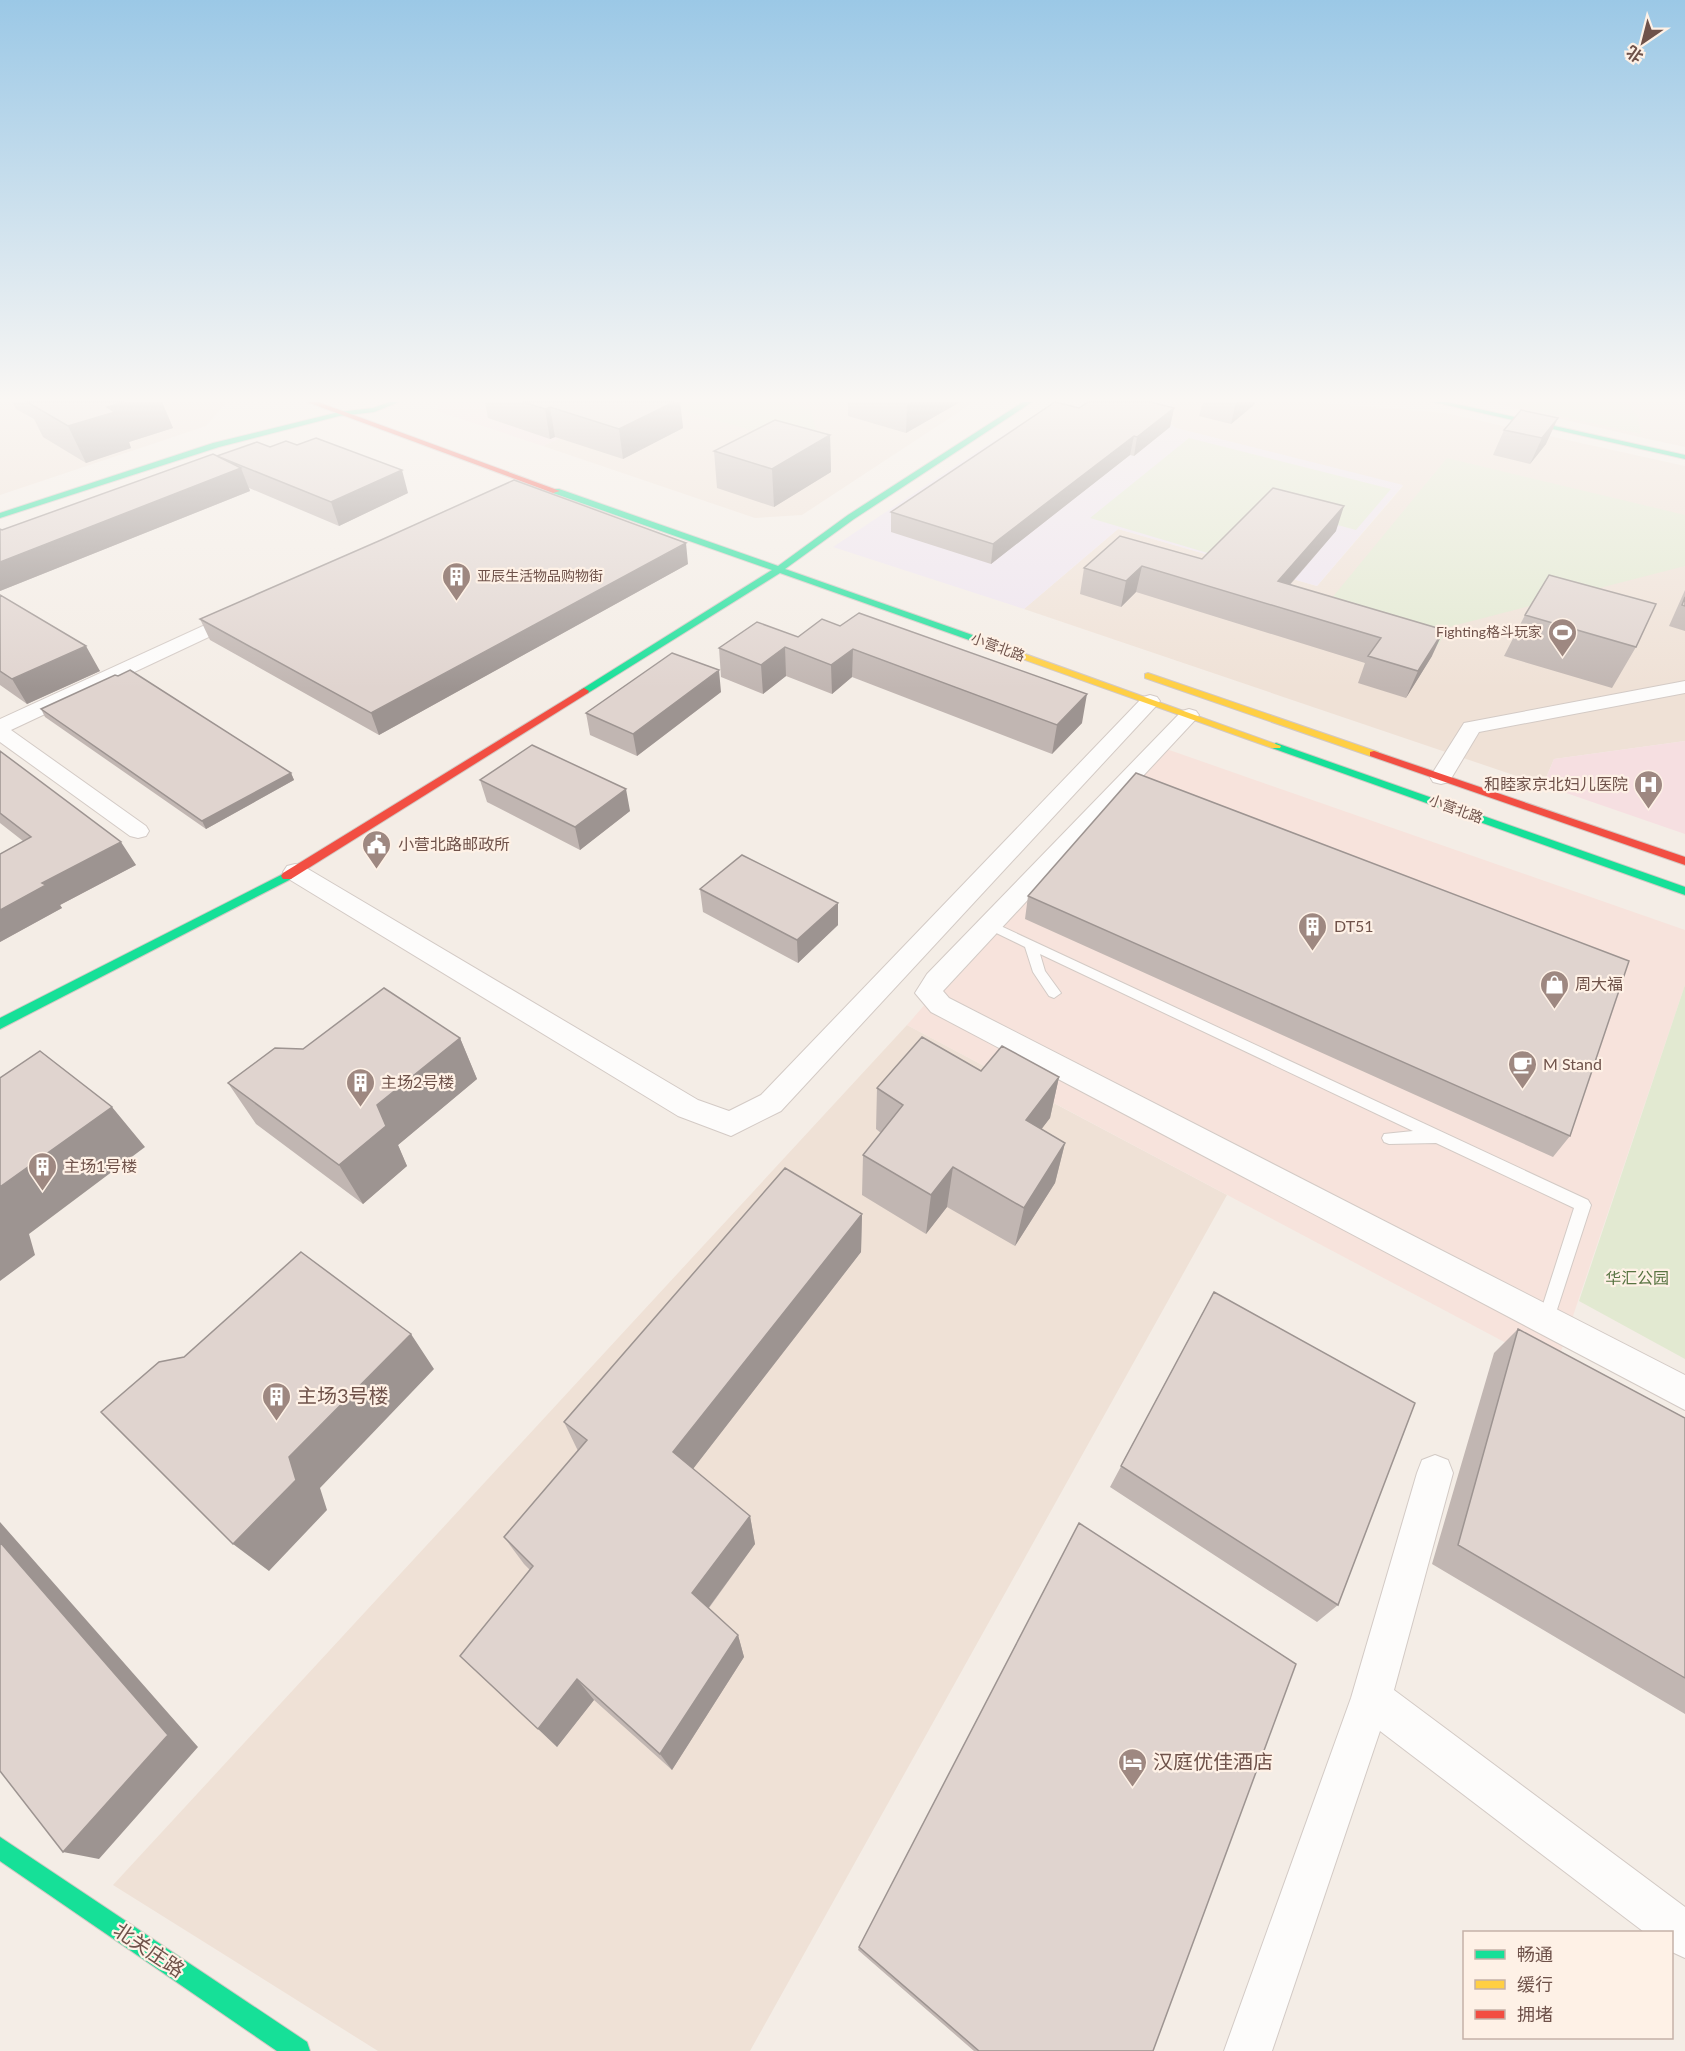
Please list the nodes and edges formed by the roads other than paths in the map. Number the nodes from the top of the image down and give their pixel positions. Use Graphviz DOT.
graph roads {
  1 [pos="56,498"];
  2 [pos="578,498"];
  3 [pos="881,498"];
  4 [pos="0,516"];
  5 [pos="780,569"];
  6 [pos="259,606"];
  7 [pos="1138,672"];
  8 [pos="1685,687"];
  9 [pos="1150,700"];
  10 [pos="1189,715"];
  11 [pos="0,726"];
  12 [pos="0,732"];
  13 [pos="1441,777"];
  14 [pos="138,831"];
  15 [pos="1685,861"];
  16 [pos="295,872"];
  17 [pos="1685,891"];
  18 [pos="990,925"];
  19 [pos="1030,943"];
  20 [pos="1054,993"];
  21 [pos="0,1024"];
  22 [pos="1440,1137"];
  23 [pos="1389,1138"];
  24 [pos="1546,1320"];
  25 [pos="1685,1393"];
  26 [pos="1435,1473"];
  27 [pos="1371,1698"];
  28 [pos="0,1848"];
  29 [pos="1685,1935"];
  30 [pos="298,2051"];
  31 [pos="1248,2051"];
  1 -- 4 [label="street"];
  2 -- 5 [label="street, 小营北路"];
  3 -- 5 [label="street"];
  5 -- 9 [label="street, 小营北路"];
  5 -- 16 [label="street"];
  6 -- 11 [label="street"];
  7 -- 13 [label="street, 小营北路"];
  8 -- 13 [label="street"];
  9 -- 10 [label="street, 小营北路"];
  9 -- 16 [label="street"];
  10 -- 17 [label="street, 小营北路"];
  10 -- 18 [label="street"];
  12 -- 14 [label="street"];
  13 -- 15 [label="street, 小营北路"];
  16 -- 21 [label="street"];
  18 -- 19 [label="lane"];
  18 -- 24 [label="street"];
  19 -- 20 [label="lane"];
  19 -- 22 [label="lane"];
  22 -- 23 [label="lane"];
  22 -- 24 [label="lane"];
  24 -- 25 [label="street"];
  26 -- 27 [label="street"];
  27 -- 29 [label="street"];
  27 -- 31 [label="street"];
  28 -- 30 [label="street, 北关庄路"];
}
